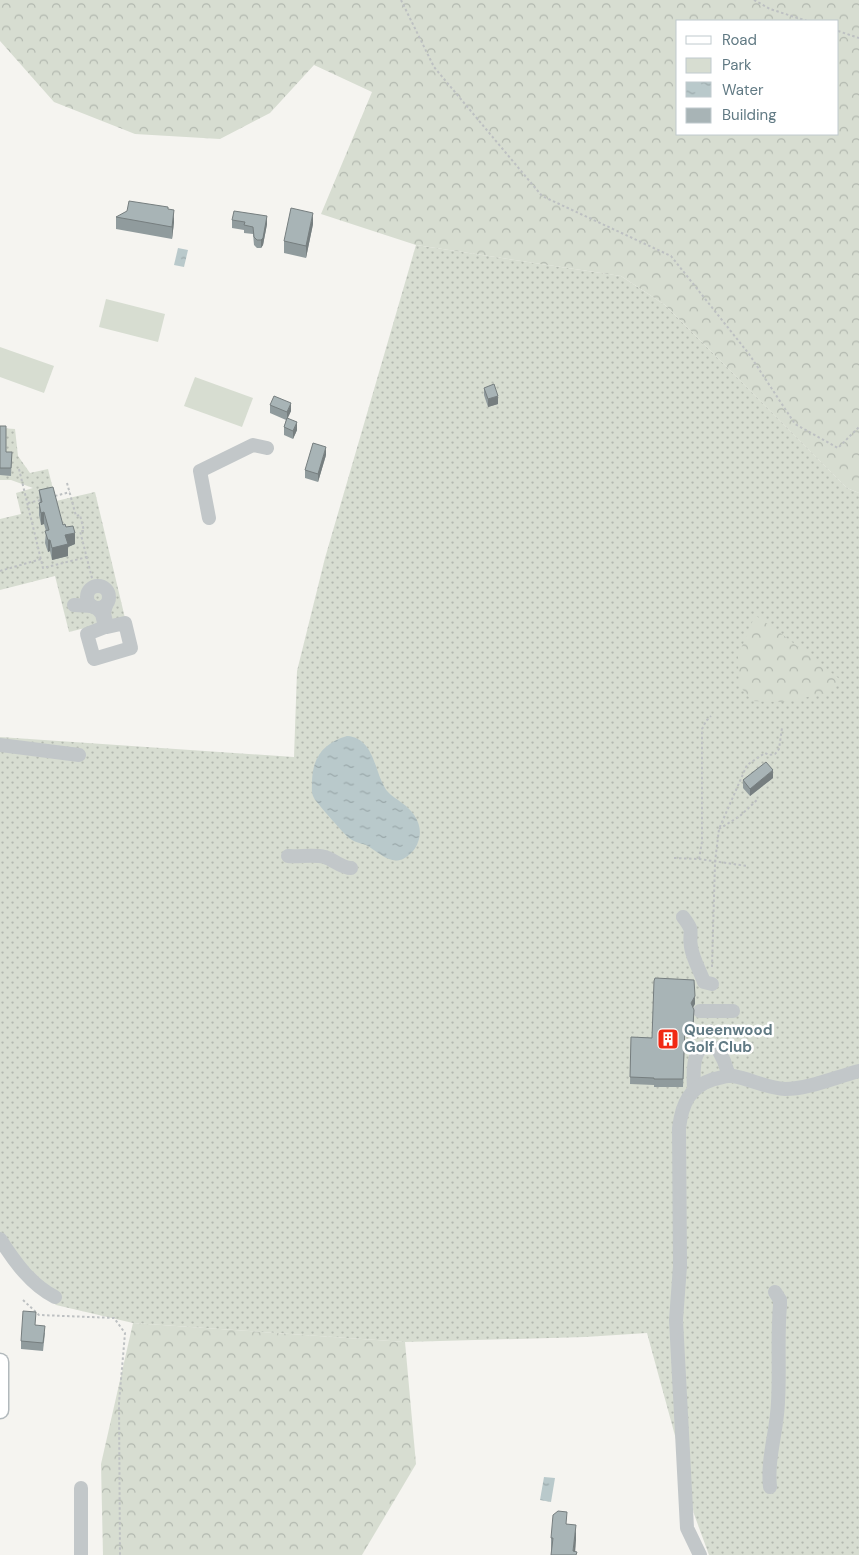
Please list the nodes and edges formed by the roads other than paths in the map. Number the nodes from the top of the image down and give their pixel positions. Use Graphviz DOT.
graph roads {
  1 [pos="267,448"];
  2 [pos="209,518"];
  3 [pos="121,588"];
  4 [pos="74,605"];
  5 [pos="101,605"];
  6 [pos="0,745"];
  7 [pos="79,755"];
  8 [pos="288,856"];
  9 [pos="351,868"];
  10 [pos="683,916"];
  11 [pos="712,984"];
  12 [pos="733,1011"];
  13 [pos="706,1012"];
  14 [pos="859,1071"];
  15 [pos="729,1076"];
  16 [pos="694,1089"];
  17 [pos="0,1239"];
  18 [pos="774,1292"];
  19 [pos="56,1297"];
  20 [pos="0,1362"];
  21 [pos="0,1410"];
  22 [pos="770,1487"];
  23 [pos="81,1488"];
  24 [pos="82,1555"];
  25 [pos="700,1555"];
  1 -- 2 [label="lane"];
  3 -- 5 [label="lane"];
  4 -- 5 [label="lane"];
  5 -- 5 [label="lane"];
  6 -- 7 [label="lane"];
  8 -- 9 [label="lane"];
  10 -- 11 [label="lane"];
  12 -- 13 [label="lane"];
  14 -- 15 [label="lane"];
  15 -- 16 [label="lane"];
  15 -- 16 [label="lane"];
  16 -- 25 [label="lane"];
  17 -- 19 [label="lane"];
  18 -- 22 [label="lane"];
  20 -- 21 [label="main road"];
  23 -- 24 [label="lane"];
}
